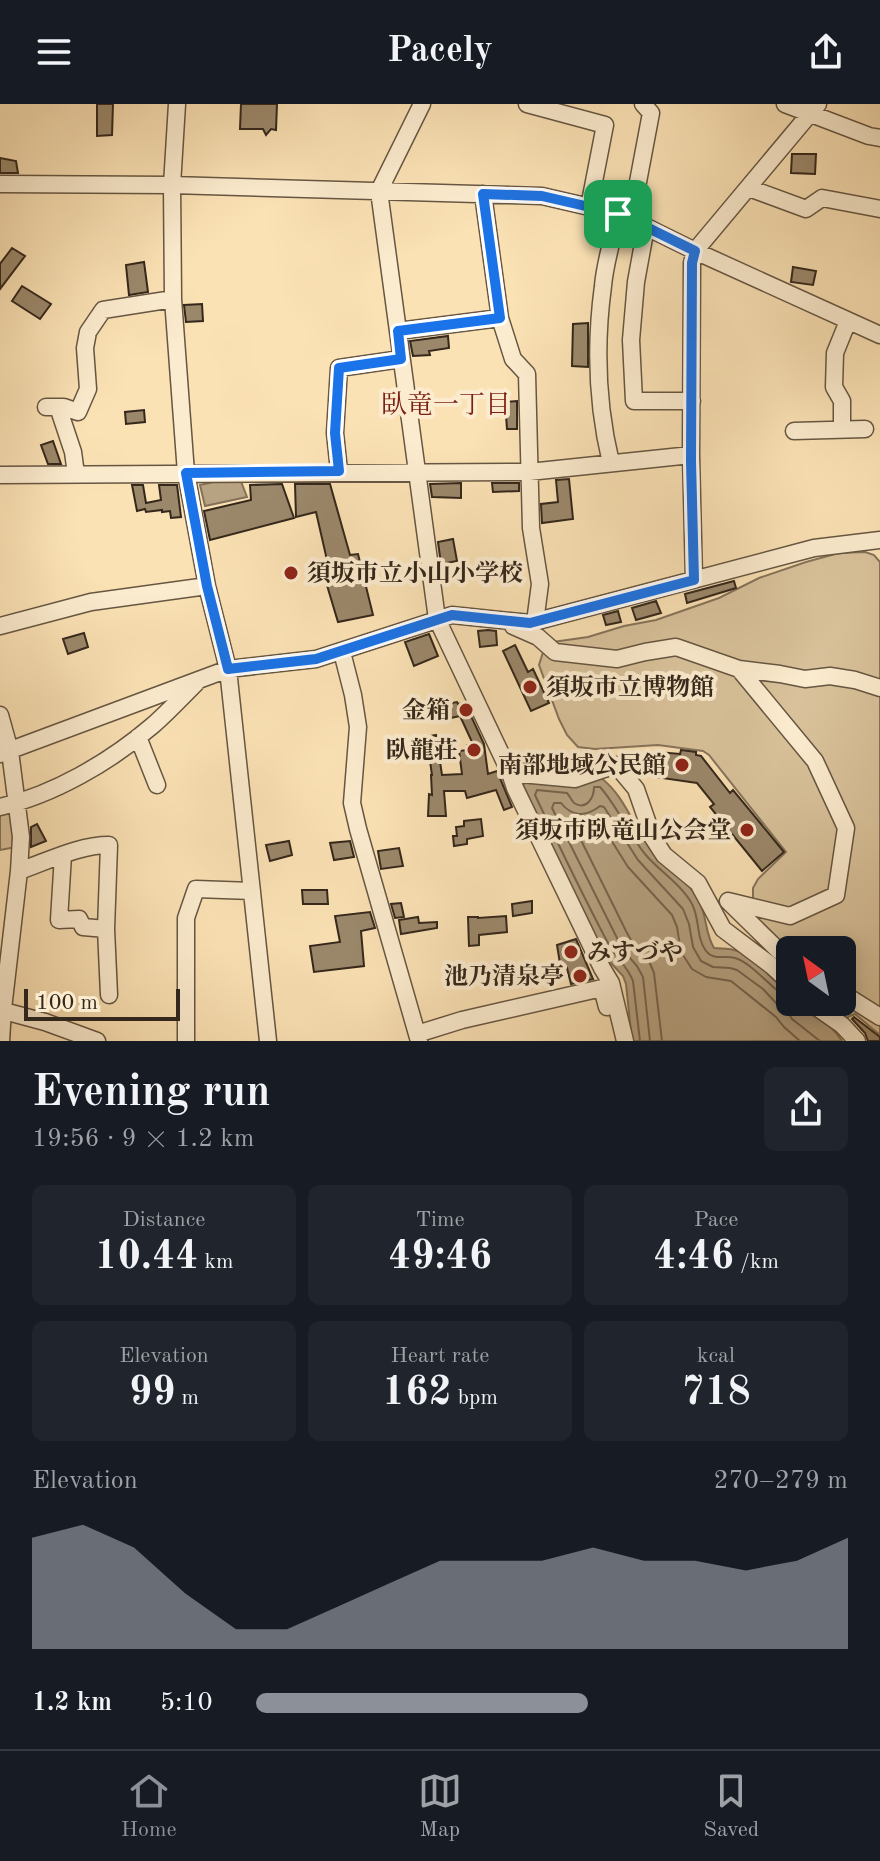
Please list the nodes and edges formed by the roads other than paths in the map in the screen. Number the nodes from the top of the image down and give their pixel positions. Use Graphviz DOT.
graph roads {
  1 [pos="177,104"];
  2 [pos="422,104"];
  3 [pos="527,104"];
  4 [pos="643,104"];
  5 [pos="785,104"];
  6 [pos="814,109"];
  7 [pos="880,138"];
  8 [pos="0,184"];
  9 [pos="172,185"];
  10 [pos="749,188"];
  11 [pos="379,191"];
  12 [pos="483,194"];
  13 [pos="589,207"];
  14 [pos="880,209"];
  15 [pos="624,217"];
  16 [pos="646,227"];
  17 [pos="695,251"];
  18 [pos="173,299"];
  19 [pos="500,318"];
  20 [pos="848,321"];
  21 [pos="398,331"];
  22 [pos="880,335"];
  23 [pos="401,359"];
  24 [pos="692,401"];
  25 [pos="865,429"];
  26 [pos="842,430"];
  27 [pos="794,431"];
  28 [pos="691,455"];
  29 [pos="611,463"];
  30 [pos="339,471"];
  31 [pos="417,471"];
  32 [pos="529,472"];
  33 [pos="186,473"];
  34 [pos="76,474"];
  35 [pos="0,475"];
  36 [pos="880,540"];
  37 [pos="694,580"];
  38 [pos="207,586"];
  39 [pos="437,619"];
  40 [pos="535,622"];
  41 [pos="507,624"];
  42 [pos="0,626"];
  43 [pos="342,652"];
  44 [pos="228,669"];
  45 [pos="739,669"];
  46 [pos="200,679"];
  47 [pos="880,688"];
  48 [pos="0,715"];
  49 [pos="138,737"];
  50 [pos="5,752"];
  51 [pos="510,773"];
  52 [pos="157,785"];
  53 [pos="18,803"];
  54 [pos="0,807"];
  55 [pos="63,855"];
  56 [pos="19,871"];
  57 [pos="252,891"];
  58 [pos="728,901"];
  59 [pos="106,929"];
  60 [pos="723,929"];
  61 [pos="776,948"];
  62 [pos="5,958"];
  63 [pos="776,970"];
  64 [pos="109,995"];
  65 [pos="856,1002"];
  66 [pos="1,1010"];
  67 [pos="829,1016"];
  68 [pos="880,1017"];
  69 [pos="418,1037"];
  70 [pos="1,1041"];
  71 [pos="97,1041"];
  72 [pos="186,1041"];
  73 [pos="268,1041"];
  74 [pos="614,1041"];
  75 [pos="625,1041"];
  76 [pos="857,1041"];
  1 -- 9 [label="street"];
  2 -- 11 [label="street"];
  3 -- 13 [label="street"];
  4 -- 15 [label="street"];
  5 -- 6 [label="street"];
  6 -- 7 [label="street"];
  6 -- 10 [label="street"];
  8 -- 9 [label="street"];
  9 -- 11 [label="street"];
  9 -- 18 [label="street"];
  10 -- 14 [label="street"];
  10 -- 17 [label="street"];
  11 -- 12 [label="street"];
  11 -- 21 [label="street"];
  12 -- 13 [label="street"];
  12 -- 19 [label="street"];
  13 -- 15 [label="street"];
  15 -- 16 [label="street"];
  15 -- 29 [label="street"];
  16 -- 17 [label="street"];
  16 -- 24 [label="street"];
  17 -- 20 [label="street"];
  17 -- 24 [label="street"];
  18 -- 33 [label="street"];
  18 -- 34 [label="street"];
  19 -- 21 [label="street"];
  19 -- 32 [label="street"];
  20 -- 22 [label="street"];
  20 -- 26 [label="street"];
  21 -- 23 [label="street"];
  23 -- 30 [label="street"];
  23 -- 31 [label="street"];
  24 -- 28 [label="street"];
  25 -- 26 [label="street"];
  26 -- 27 [label="street"];
  28 -- 29 [label="street"];
  28 -- 37 [label="street"];
  29 -- 32 [label="street"];
  30 -- 31 [label="street"];
  30 -- 33 [label="street"];
  31 -- 32 [label="street"];
  31 -- 39 [label="street"];
  32 -- 40 [label="street"];
  33 -- 34 [label="street"];
  33 -- 38 [label="street"];
  34 -- 35 [label="street"];
  36 -- 37 [label="street"];
  37 -- 40 [label="street"];
  38 -- 42 [label="street"];
  38 -- 44 [label="street"];
  39 -- 40 [label="street"];
  39 -- 43 [label="street"];
  39 -- 51 [label="street"];
  41 -- 45 [label="street"];
  43 -- 44 [label="street"];
  43 -- 69 [label="street"];
  44 -- 46 [label="street"];
  44 -- 57 [label="street"];
  45 -- 47 [label="street"];
  45 -- 58 [label="street"];
  46 -- 49 [label="street"];
  46 -- 50 [label="street"];
  48 -- 50 [label="street"];
  49 -- 52 [label="street"];
  49 -- 53 [label="street"];
  50 -- 53 [label="street"];
  51 -- 60 [label="street"];
  51 -- 75 [label="street"];
  53 -- 54 [label="street"];
  53 -- 56 [label="street"];
  55 -- 56 [label="street"];
  55 -- 59 [label="street"];
  55 -- 59 [label="street"];
  56 -- 62 [label="street"];
  57 -- 72 [label="street"];
  57 -- 73 [label="street"];
  58 -- 60 [label="street"];
  58 -- 61 [label="street"];
  59 -- 64 [label="street"];
  60 -- 63 [label="street"];
  62 -- 66 [label="street"];
  65 -- 68 [label="street"];
  66 -- 70 [label="street"];
  66 -- 71 [label="street"];
  67 -- 76 [label="street"];
  69 -- 74 [label="street"];
}
